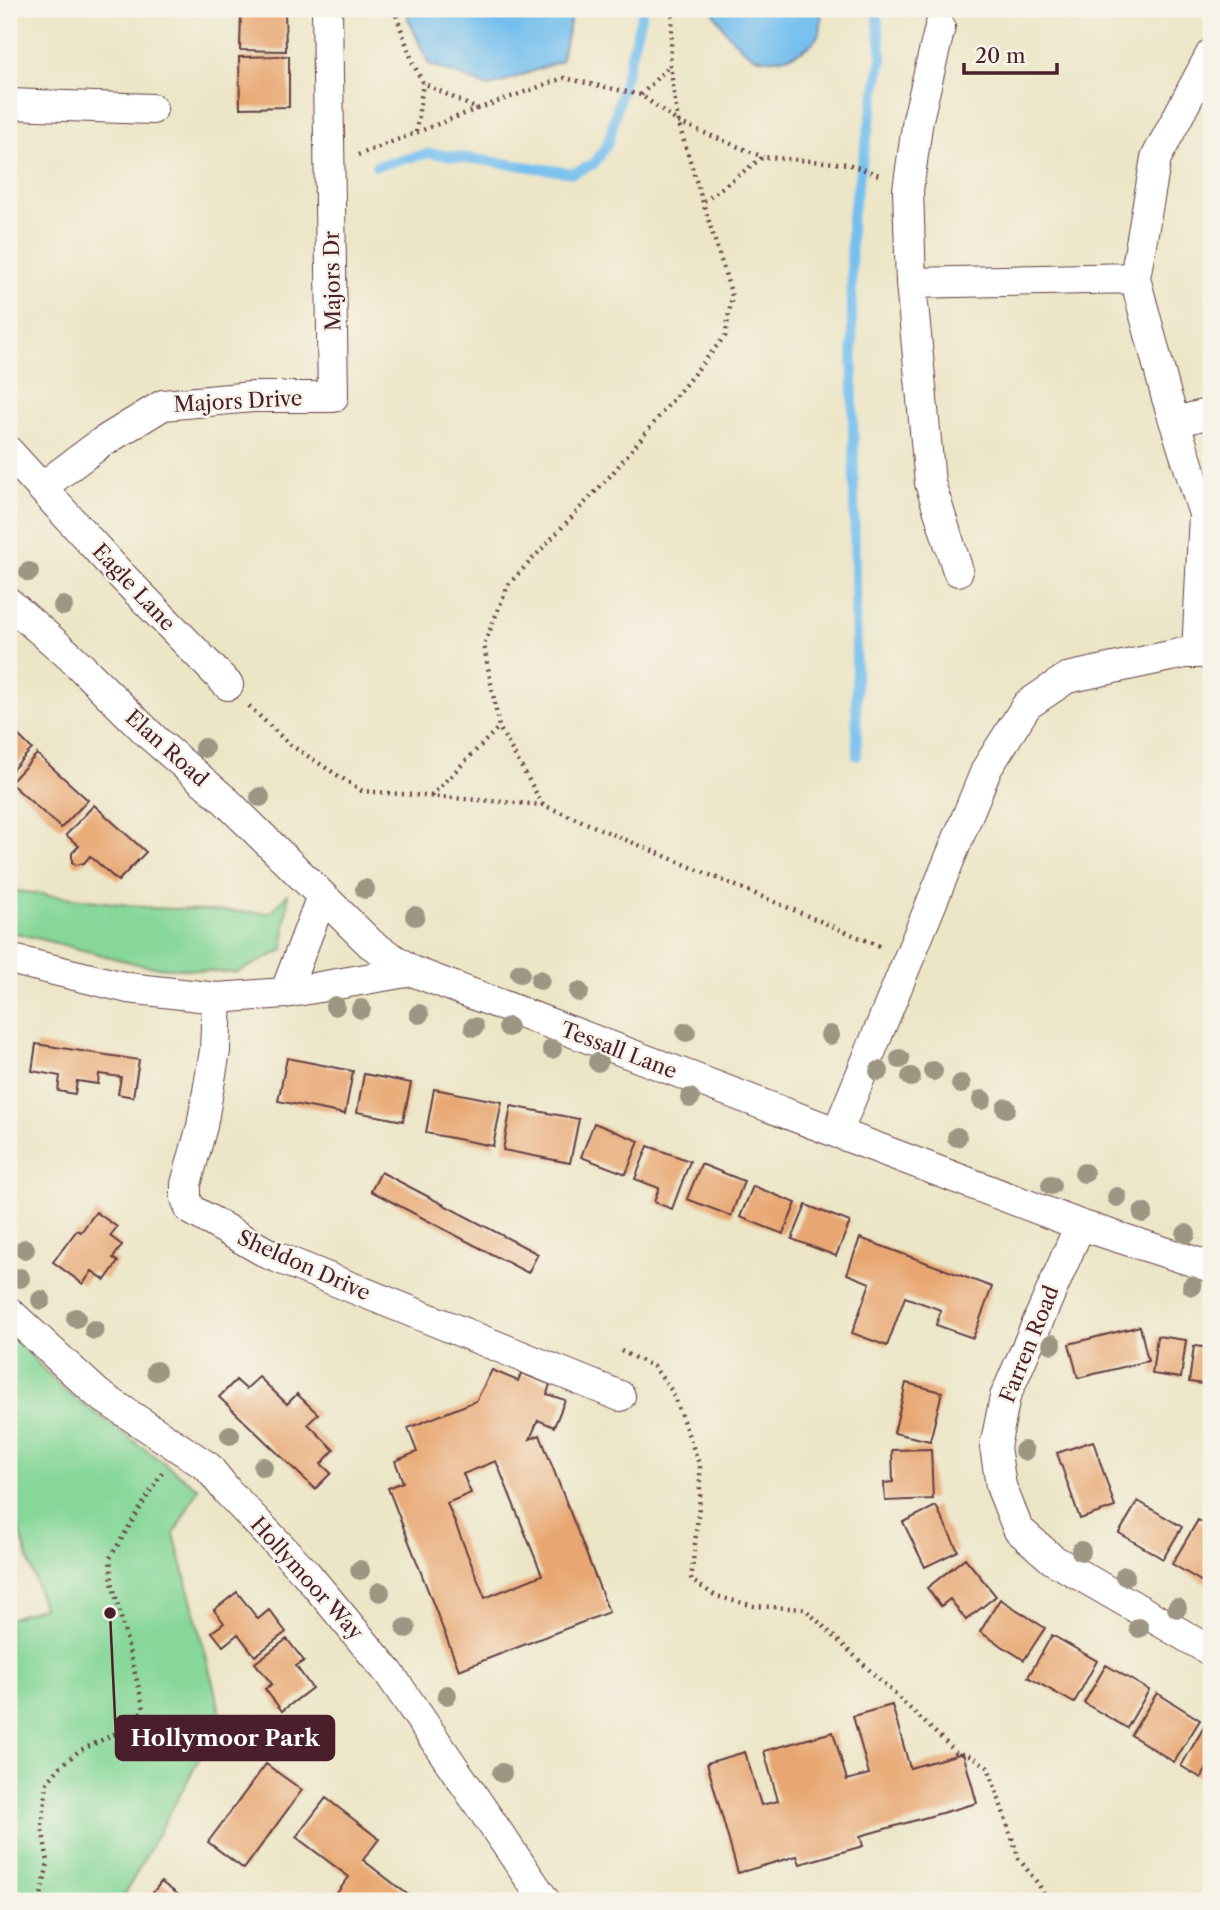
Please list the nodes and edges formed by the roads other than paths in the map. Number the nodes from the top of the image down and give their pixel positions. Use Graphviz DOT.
graph roads {
  1 [pos="327,9"];
  2 [pos="940,27"];
  3 [pos="1211,54"];
  4 [pos="9,104"];
  5 [pos="152,109"];
  6 [pos="1135,278"];
  7 [pos="911,284"];
  8 [pos="333,397"];
  9 [pos="1211,413"];
  10 [pos="1175,422"];
  11 [pos="9,452"];
  12 [pos="42,487"];
  13 [pos="958,571"];
  14 [pos="9,603"];
  15 [pos="1204,653"];
  16 [pos="228,685"];
  17 [pos="322,896"];
  18 [pos="9,959"];
  19 [pos="412,971"];
  20 [pos="285,993"];
  21 [pos="217,998"];
  22 [pos="837,1133"];
  23 [pos="1080,1225"];
  24 [pos="1211,1267"];
  25 [pos="9,1312"];
  26 [pos="620,1396"];
  27 [pos="1211,1651"];
  28 [pos="545,1901"];
  1 -- 8 [label="street, Majors Dr"];
  2 -- 7 [label="street"];
  3 -- 6 [label="street"];
  4 -- 5 [label="street"];
  6 -- 7 [label="street"];
  6 -- 10 [label="street"];
  7 -- 13 [label="street"];
  8 -- 12 [label="street, Majors Drive"];
  9 -- 10 [label="street"];
  10 -- 15 [label="street"];
  11 -- 12 [label="street, Eagle Lane"];
  12 -- 16 [label="street, Eagle Lane"];
  14 -- 17 [label="street, Elan Road"];
  15 -- 22 [label="street"];
  17 -- 19 [label="street, Elan Road"];
  17 -- 20 [label="street"];
  18 -- 21 [label="street"];
  19 -- 20 [label="street"];
  19 -- 22 [label="street, Tessall Lane"];
  20 -- 21 [label="street"];
  21 -- 26 [label="street, Sheldon Drive"];
  22 -- 23 [label="street, Tessall Lane"];
  23 -- 24 [label="street, Tessall Lane"];
  23 -- 27 [label="street, Farren Road"];
  25 -- 28 [label="street, Hollymoor Way"];
}
